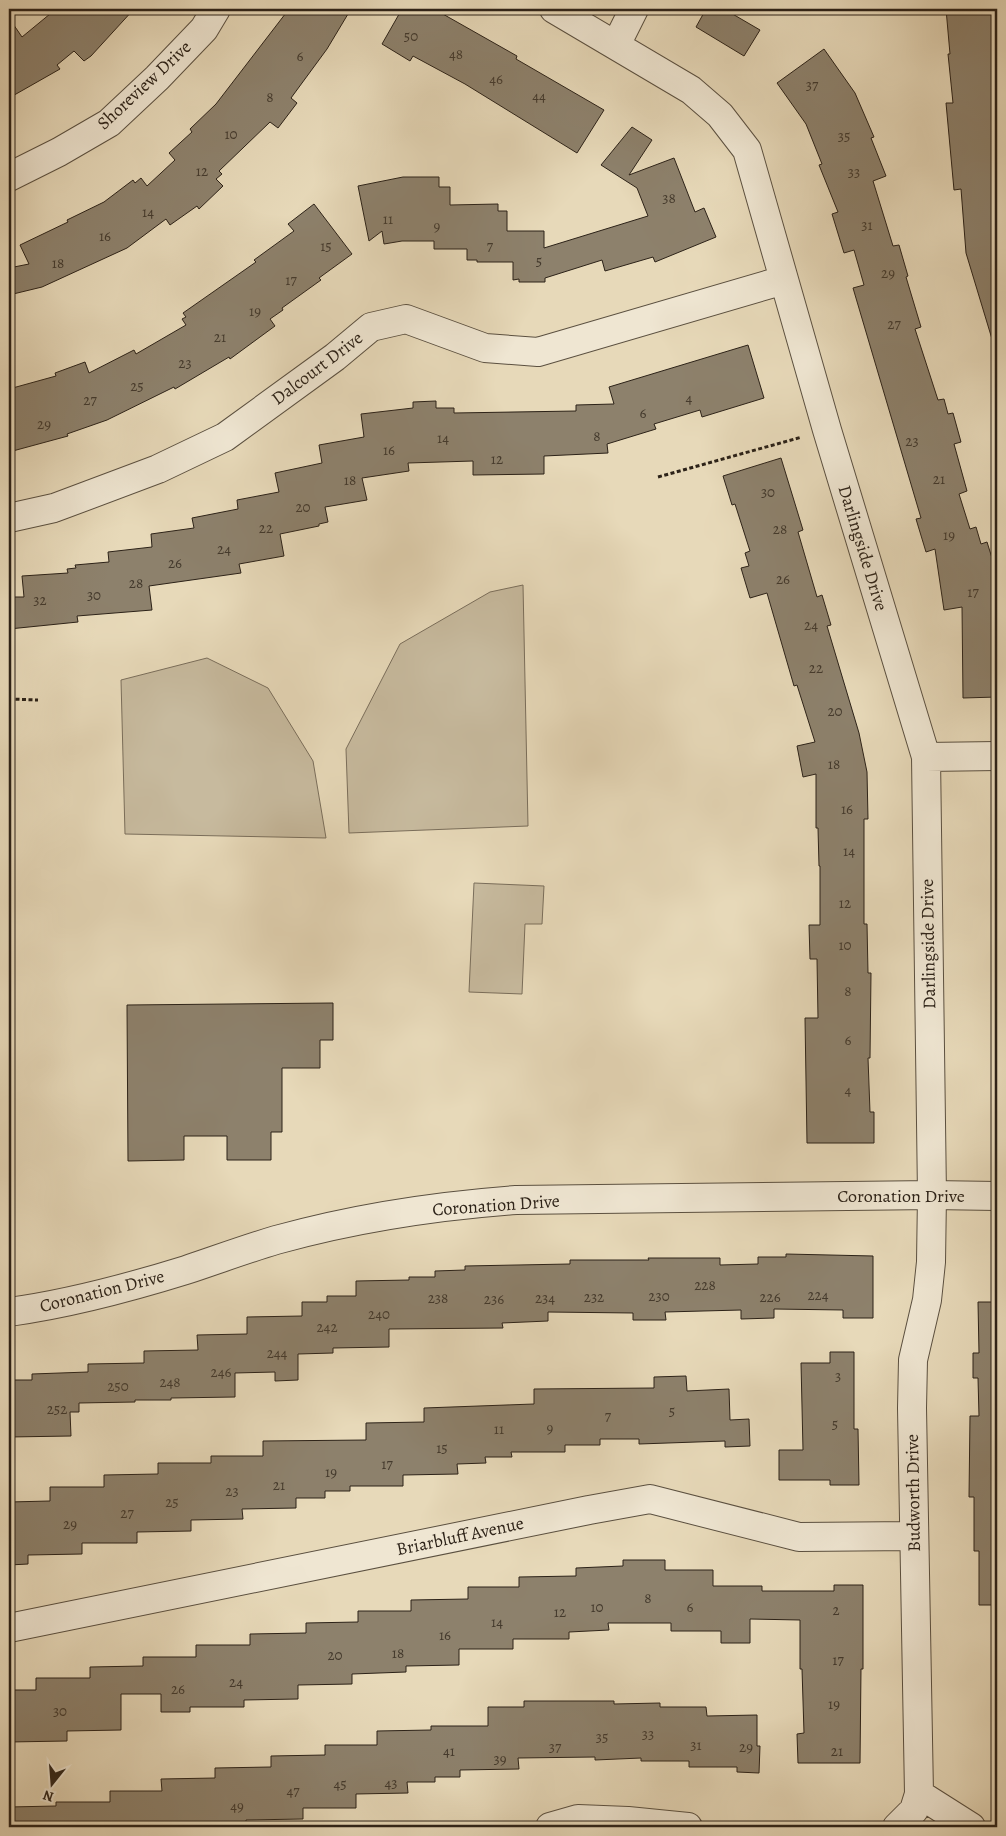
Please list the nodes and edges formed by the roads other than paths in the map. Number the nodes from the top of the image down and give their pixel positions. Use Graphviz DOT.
graph roads {
  1 [pos="216,9"];
  2 [pos="554,9"];
  3 [pos="634,9"];
  4 [pos="616,45"];
  5 [pos="9,178"];
  6 [pos="784,280"];
  7 [pos="9,518"];
  8 [pos="997,756"];
  9 [pos="926,757"];
  10 [pos="932,1195"];
  11 [pos="997,1196"];
  12 [pos="9,1312"];
  13 [pos="913,1536"];
  14 [pos="9,1628"];
  15 [pos="919,1794"];
  16 [pos="550,1827"];
  17 [pos="688,1827"];
  18 [pos="897,1827"];
  19 [pos="971,1827"];
  1 -- 5 [label="street, Shoreview Drive"];
  2 -- 4 [label="street, Darlingside Drive"];
  3 -- 4 [label="street"];
  4 -- 6 [label="street, Darlingside Drive"];
  6 -- 7 [label="street, Dalcourt Drive"];
  6 -- 9 [label="street, Darlingside Drive"];
  8 -- 9 [label="street"];
  9 -- 10 [label="street, Darlingside Drive"];
  10 -- 11 [label="street, Coronation Drive"];
  10 -- 12 [label="street, Coronation Drive"];
  10 -- 13 [label="street, Budworth Drive"];
  13 -- 14 [label="street, Briarbluff Avenue"];
  13 -- 15 [label="street, Budworth Drive"];
  15 -- 18 [label="street, Budworth Drive"];
  15 -- 19 [label="street"];
  16 -- 17 [label="street"];
}
